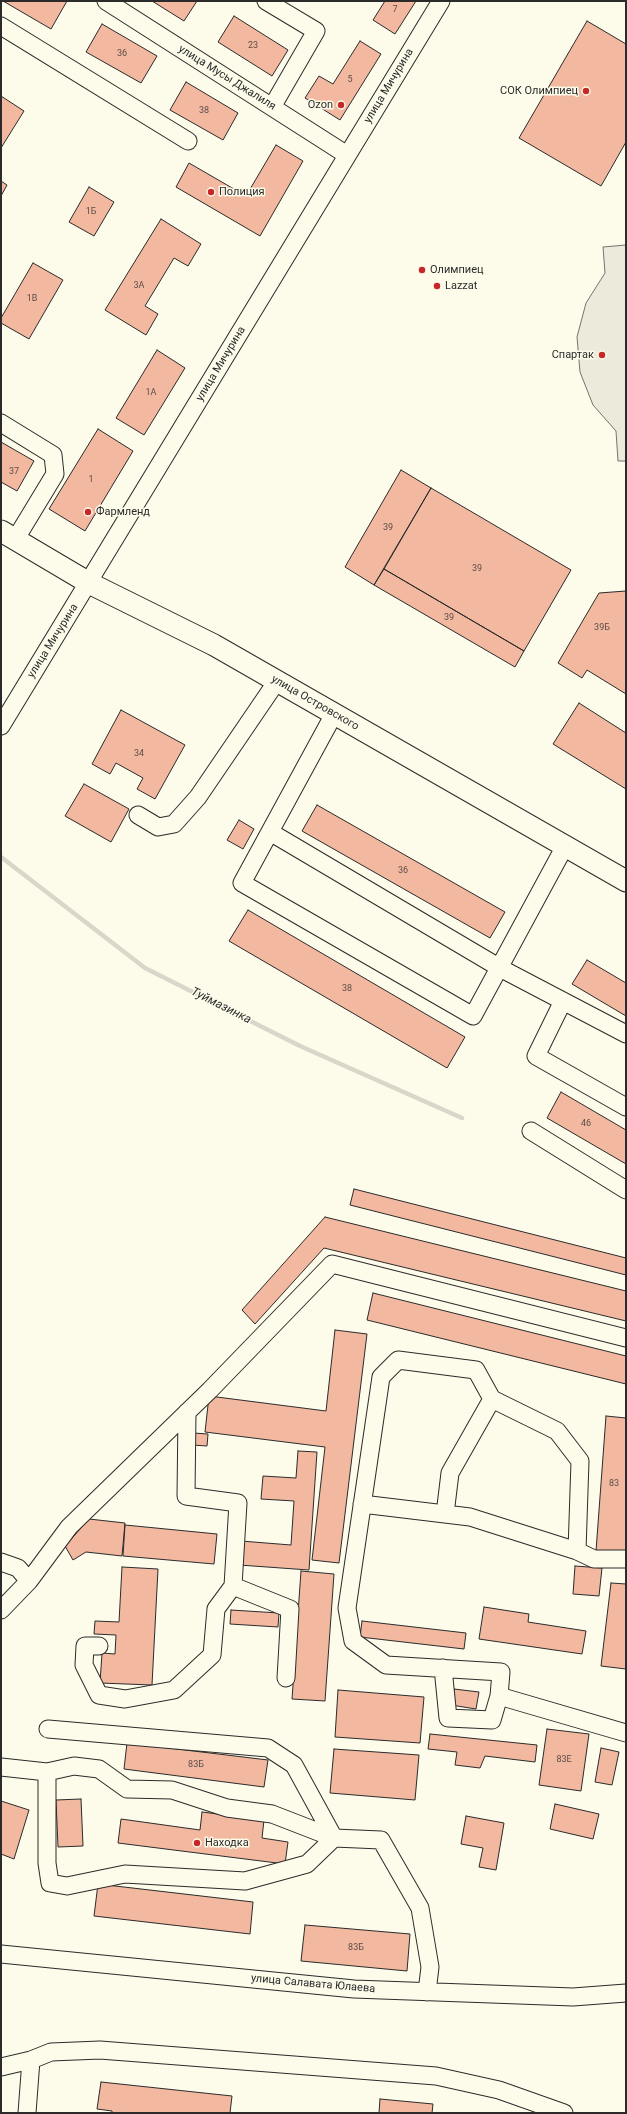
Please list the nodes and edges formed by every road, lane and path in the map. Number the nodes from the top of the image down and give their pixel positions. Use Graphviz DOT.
graph roads {
  1 [pos="106,1"];
  2 [pos="266,1"];
  3 [pos="441,1"];
  4 [pos="1,26"];
  5 [pos="272,107"];
  6 [pos="188,141"];
  7 [pos="347,155"];
  8 [pos="1,423"];
  9 [pos="8,536"];
  10 [pos="89,583"];
  11 [pos="277,681"];
  12 [pos="334,714"];
  13 [pos="1,726"];
  14 [pos="138,815"];
  15 [pos="270,832"];
  16 [pos="565,846"];
  17 [pos="626,881"];
  18 [pos="500,968"];
  19 [pos="563,1001"];
  20 [pos="626,1034"];
  21 [pos="626,1107"];
  22 [pos="531,1131"];
  23 [pos="626,1190"];
  24 [pos="626,1338"];
  25 [pos="492,1399"];
  26 [pos="187,1412"];
  27 [pos="362,1504"];
  28 [pos="445,1514"];
  29 [pos="577,1551"];
  30 [pos="626,1559"];
  31 [pos="1,1562"];
  32 [pos="29,1581"];
  33 [pos="233,1586"];
  34 [pos="1,1610"];
  35 [pos="99,1646"];
  36 [pos="443,1668"];
  37 [pos="286,1678"];
  38 [pos="499,1696"];
  39 [pos="48,1729"];
  40 [pos="626,1734"];
  41 [pos="1,1767"];
  42 [pos="47,1772"];
  43 [pos="334,1838"];
  44 [pos="1,1954"];
  45 [pos="427,1992"];
  46 [pos="626,1992"];
  47 [pos="31,2060"];
  48 [pos="1,2067"];
  49 [pos="27,2113"];
  50 [pos="564,2113"];
  1 -- 5 [label="street, улица Мусы Джалиля"];
  2 -- 5 [label="street"];
  3 -- 7 [label="street, улица Мичурина"];
  4 -- 6 [label="street"];
  5 -- 7 [label="street, улица Мусы Джалиля"];
  7 -- 10 [label="street, улица Мичурина"];
  8 -- 9 [label="street"];
  9 -- 10 [label="main road, улица Островского"];
  10 -- 11 [label="main road, улица Островского"];
  10 -- 13 [label="street, улица Мичурина"];
  11 -- 12 [label="main road, улица Островского"];
  11 -- 14 [label="street"];
  12 -- 15 [label="street"];
  12 -- 16 [label="main road, улица Островского"];
  15 -- 18 [label="street"];
  15 -- 18 [label="street"];
  16 -- 17 [label="main road, улица Островского"];
  16 -- 18 [label="street"];
  18 -- 19 [label="street"];
  19 -- 20 [label="street"];
  19 -- 21 [label="street"];
  22 -- 23 [label="street"];
  24 -- 26 [label="street"];
  25 -- 27 [label="street"];
  25 -- 28 [label="street"];
  25 -- 29 [label="street"];
  26 -- 32 [label="street"];
  26 -- 33 [label="street"];
  27 -- 28 [label="street"];
  27 -- 36 [label="street"];
  28 -- 29 [label="street"];
  29 -- 30 [label="street"];
  31 -- 32 [label="street"];
  32 -- 34 [label="street"];
  33 -- 35 [label="street"];
  33 -- 37 [label="street"];
  36 -- 38 [label="street"];
  36 -- 38 [label="street"];
  38 -- 40 [label="street"];
  39 -- 43 [label="street"];
  41 -- 42 [label="street"];
  42 -- 43 [label="street"];
  42 -- 43 [label="street"];
  43 -- 45 [label="street"];
  44 -- 45 [label="street, улица Салавата Юлаева"];
  45 -- 46 [label="street, улица Салавата Юлаева"];
  47 -- 48 [label="street"];
  47 -- 49 [label="street"];
  47 -- 50 [label="street"];
}
